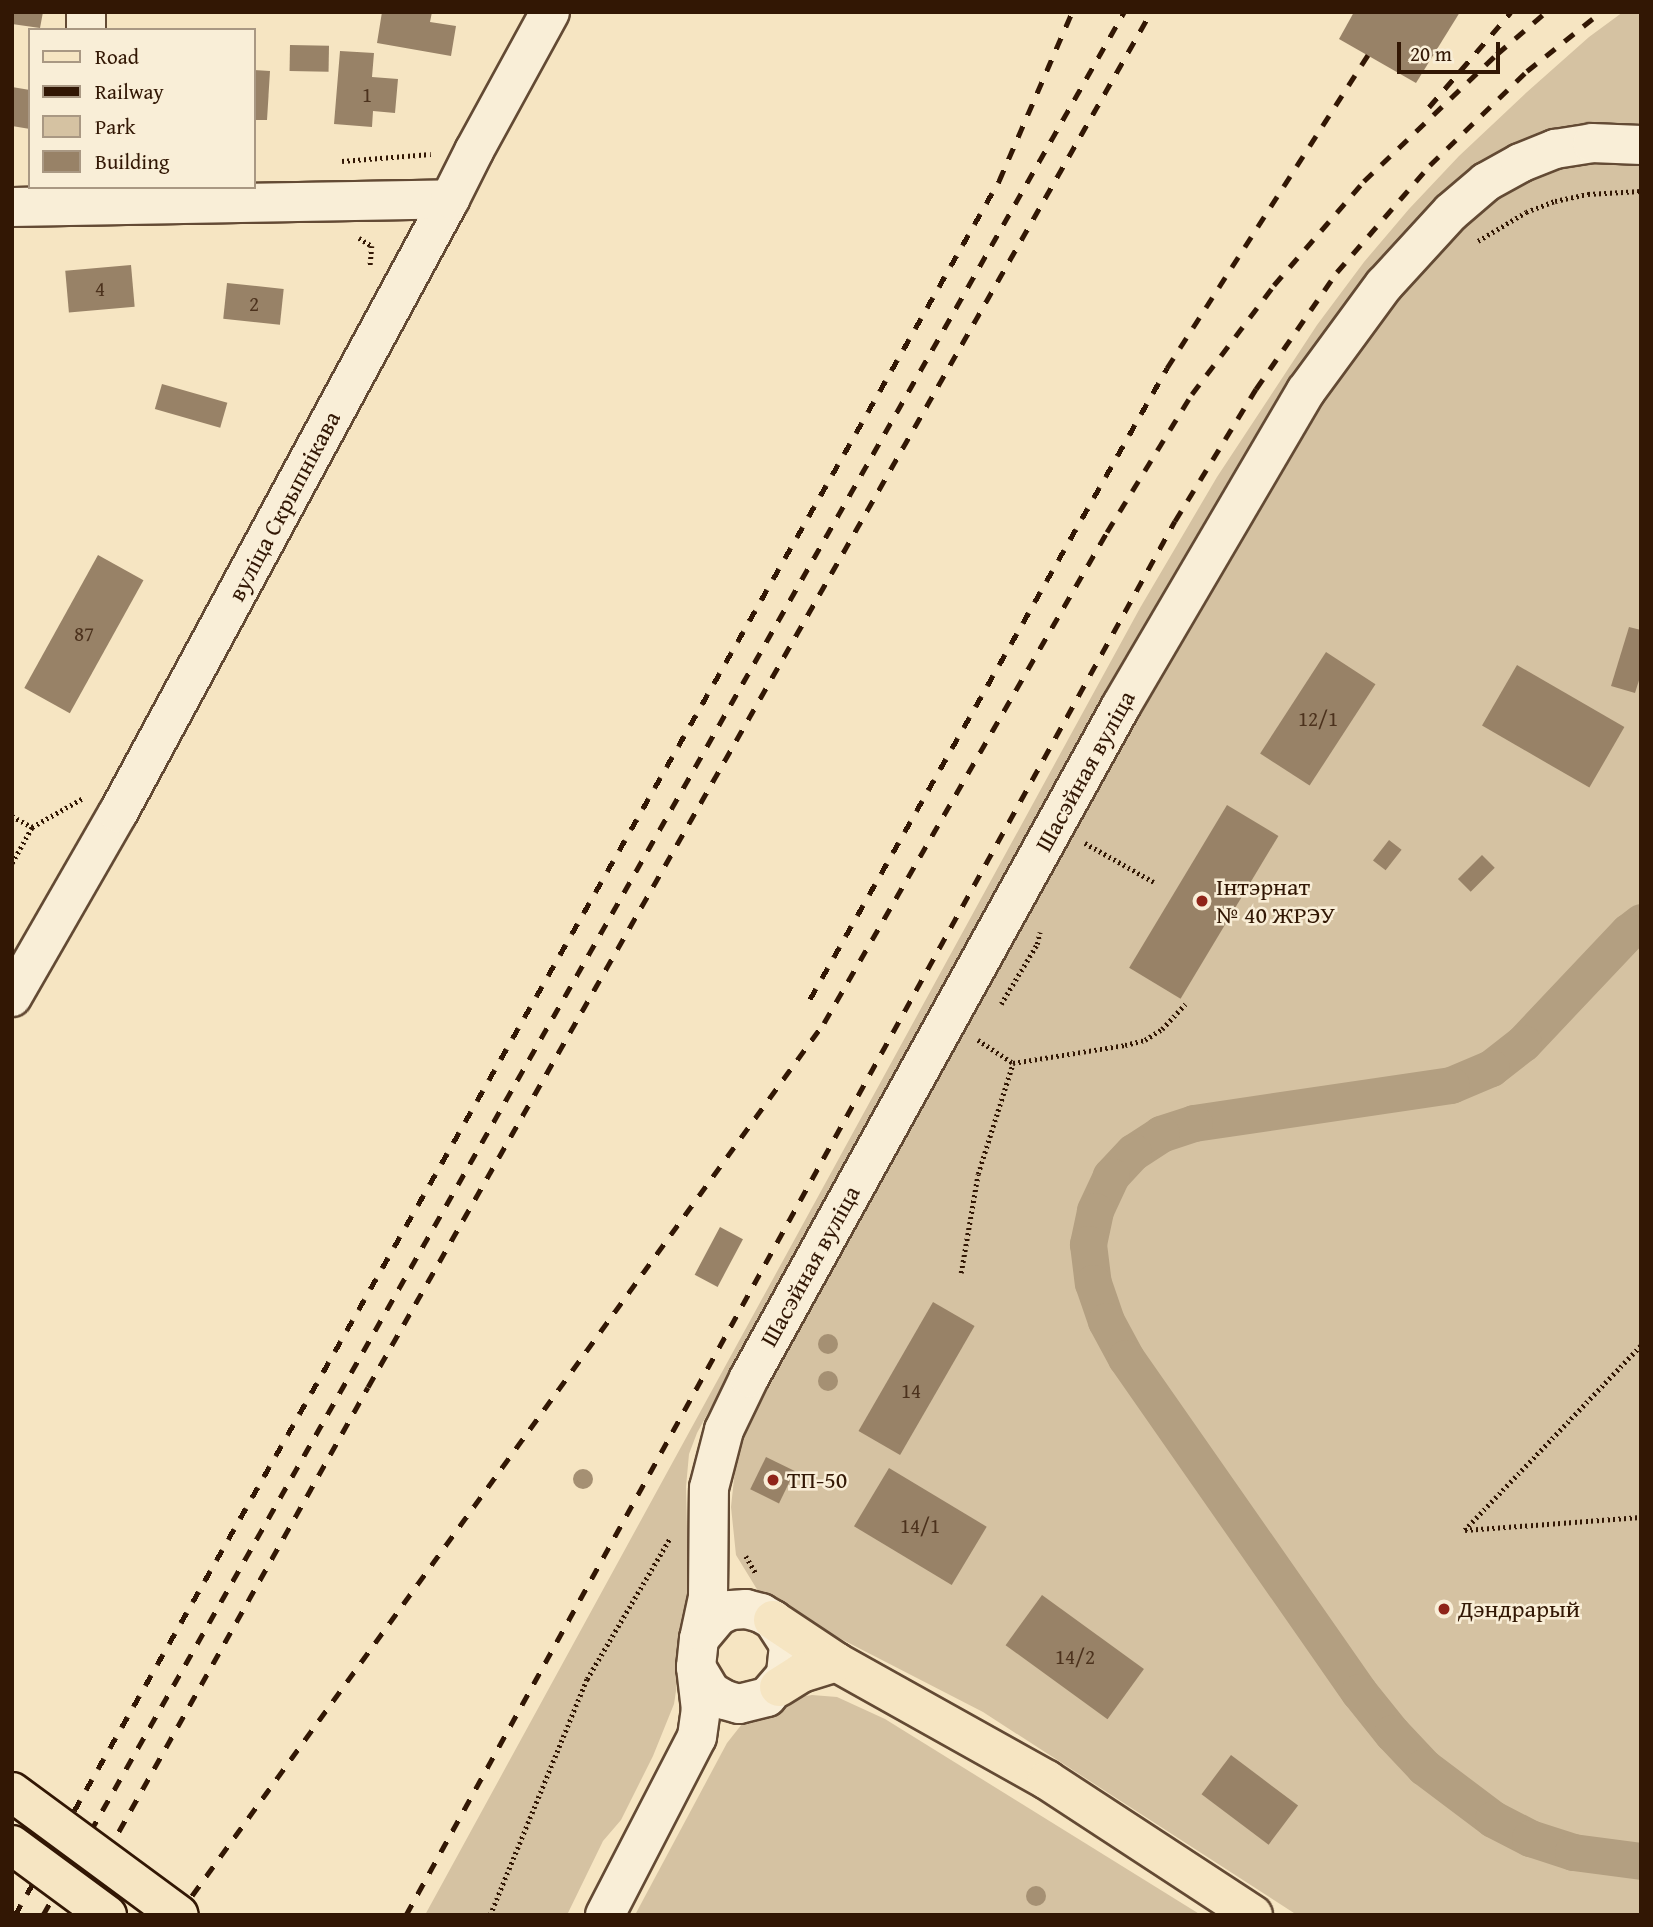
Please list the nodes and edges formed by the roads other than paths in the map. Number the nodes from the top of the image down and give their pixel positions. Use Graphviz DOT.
graph roads {
  1 [pos="550,12"];
  2 [pos="1641,145"];
  3 [pos="77,196"];
  4 [pos="450,199"];
  5 [pos="12,207"];
  6 [pos="12,997"];
  7 [pos="727,1551"];
  8 [pos="765,1603"];
  9 [pos="698,1653"];
  10 [pos="836,1662"];
  11 [pos="766,1695"];
  12 [pos="697,1737"];
  13 [pos="12,1792"];
  14 [pos="12,1845"];
  15 [pos="107,1915"];
  16 [pos="179,1915"];
  17 [pos="605,1915"];
  18 [pos="1253,1915"];
  1 -- 4 [label="main road, вуліца Скрыпнікава"];
  2 -- 7 [label="main road, Шасэйная вуліца"];
  3 -- 4 [label="main road"];
  3 -- 5 [label="main road"];
  4 -- 6 [label="main road, вуліца Скрыпнікава"];
  7 -- 8 [label="main road, Шасэйная вуліца"];
  7 -- 9 [label="main road, Шасэйная вуліца"];
  8 -- 9 [label="main road"];
  8 -- 10 [label="main road"];
  8 -- 11 [label="main road"];
  9 -- 11 [label="main road"];
  9 -- 12 [label="main road, Шасэйная вуліца"];
  10 -- 11 [label="main road"];
  10 -- 18 [label="main road"];
  11 -- 12 [label="main road"];
  12 -- 17 [label="main road"];
  13 -- 16 [label="main road, bridge"];
  14 -- 15 [label="main road, bridge"];
}
